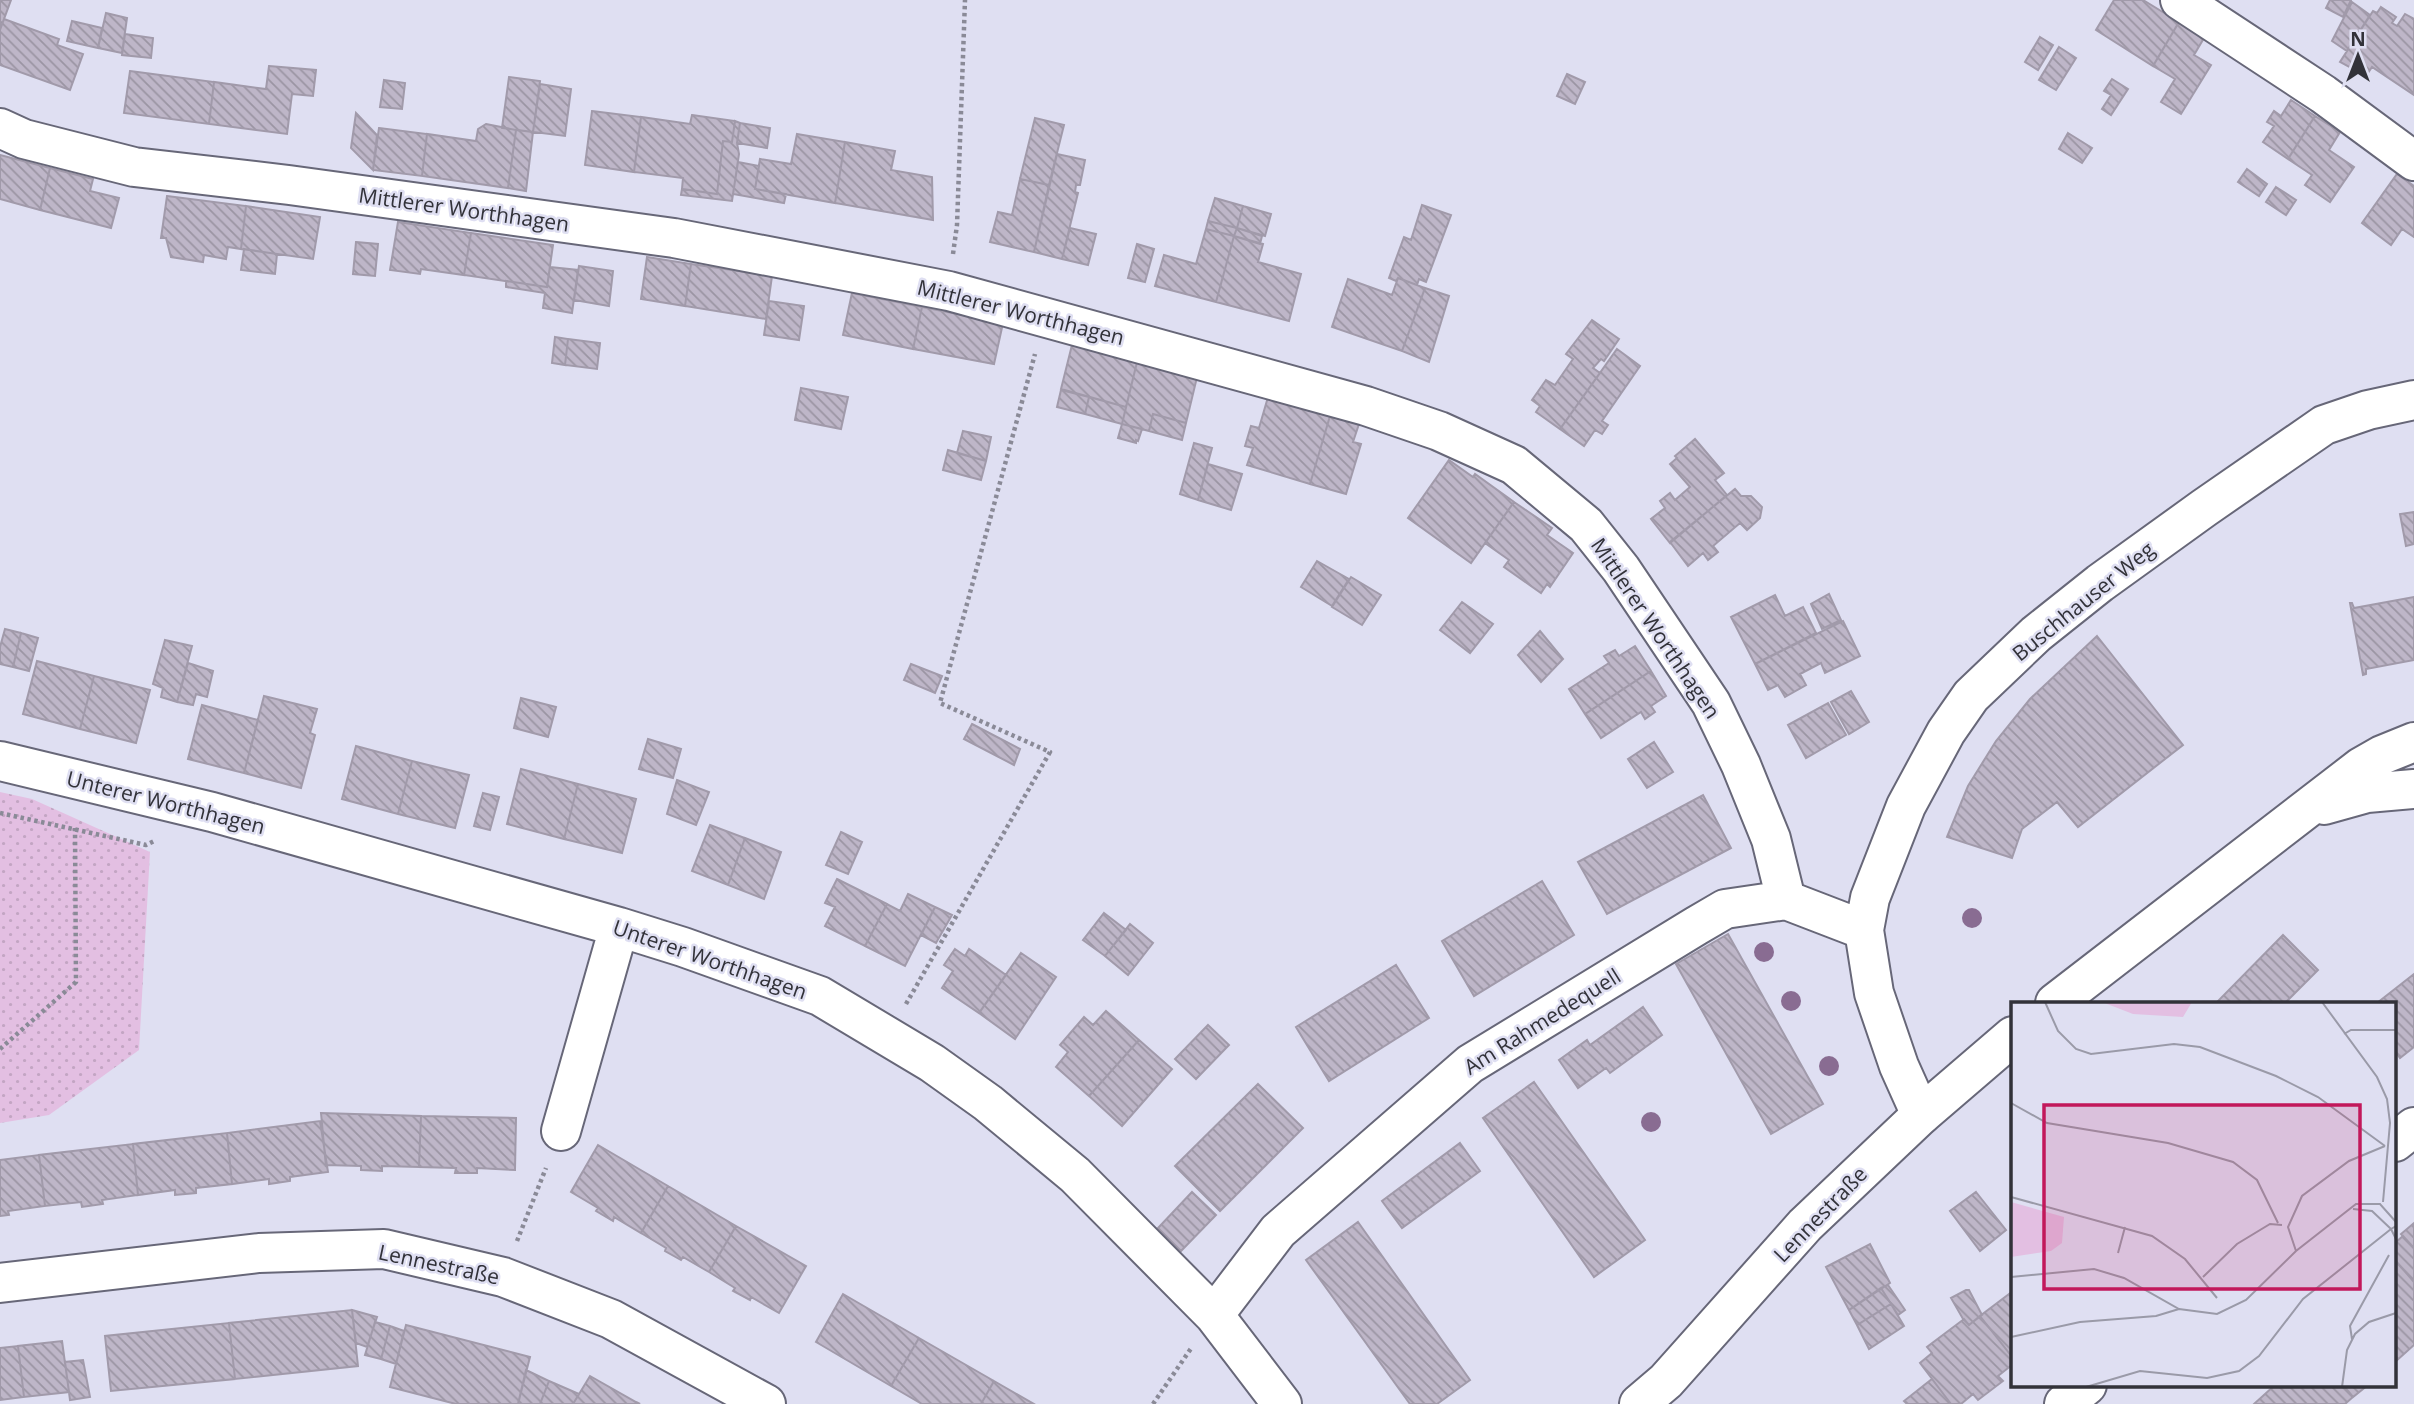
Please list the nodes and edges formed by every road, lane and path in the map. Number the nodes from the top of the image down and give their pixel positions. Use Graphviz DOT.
graph roads {
  1 [pos="965,0"];
  2 [pos="2180,0"];
  3 [pos="0,128"];
  4 [pos="2414,161"];
  5 [pos="957,225"];
  6 [pos="1045,316"];
  7 [pos="2414,400"];
  8 [pos="2414,742"];
  9 [pos="0,761"];
  10 [pos="2414,789"];
  11 [pos="2300,816"];
  12 [pos="75,828"];
  13 [pos="1786,900"];
  14 [pos="619,927"];
  15 [pos="1864,930"];
  16 [pos="2056,1002"];
  17 [pos="887,1036"];
  18 [pos="2011,1038"];
  19 [pos="0,1049"];
  20 [pos="1921,1115"];
  21 [pos="2414,1127"];
  22 [pos="561,1131"];
  23 [pos="2396,1141"];
  24 [pos="503,1277"];
  25 [pos="0,1283"];
  26 [pos="1214,1315"];
  27 [pos="2086,1386"];
  28 [pos="766,1404"];
  29 [pos="1153,1404"];
  30 [pos="1282,1404"];
  31 [pos="1639,1404"];
  32 [pos="2064,1404"];
  1 -- 5 [label="path"];
  2 -- 4 [label="street"];
  3 -- 6 [label="street, Mittlerer Worthhagen"];
  6 -- 13 [label="street, Mittlerer Worthhagen"];
  6 -- 17 [label="path"];
  7 -- 15 [label="street, Buschhauser Weg"];
  8 -- 11 [label="street"];
  9 -- 14 [label="street, Unterer Worthhagen"];
  10 -- 11 [label="street"];
  11 -- 16 [label="street"];
  12 -- 19 [label="path"];
  13 -- 15 [label="street, Am Rahmedequell"];
  13 -- 26 [label="street, Am Rahmedequell"];
  14 -- 17 [label="street, Unterer Worthhagen"];
  14 -- 22 [label="street"];
  15 -- 20 [label="street, Buschhauser Weg"];
  17 -- 26 [label="street, Unterer Worthhagen"];
  18 -- 20 [label="street, Lennestraße"];
  20 -- 31 [label="street, Lennestraße"];
  21 -- 23 [label="street"];
  22 -- 24 [label="path"];
  24 -- 25 [label="street, Lennestraße"];
  24 -- 28 [label="street, Lennestraße"];
  26 -- 29 [label="path"];
  26 -- 30 [label="street, Unterer Worthhagen"];
  27 -- 32 [label="street"];
}
